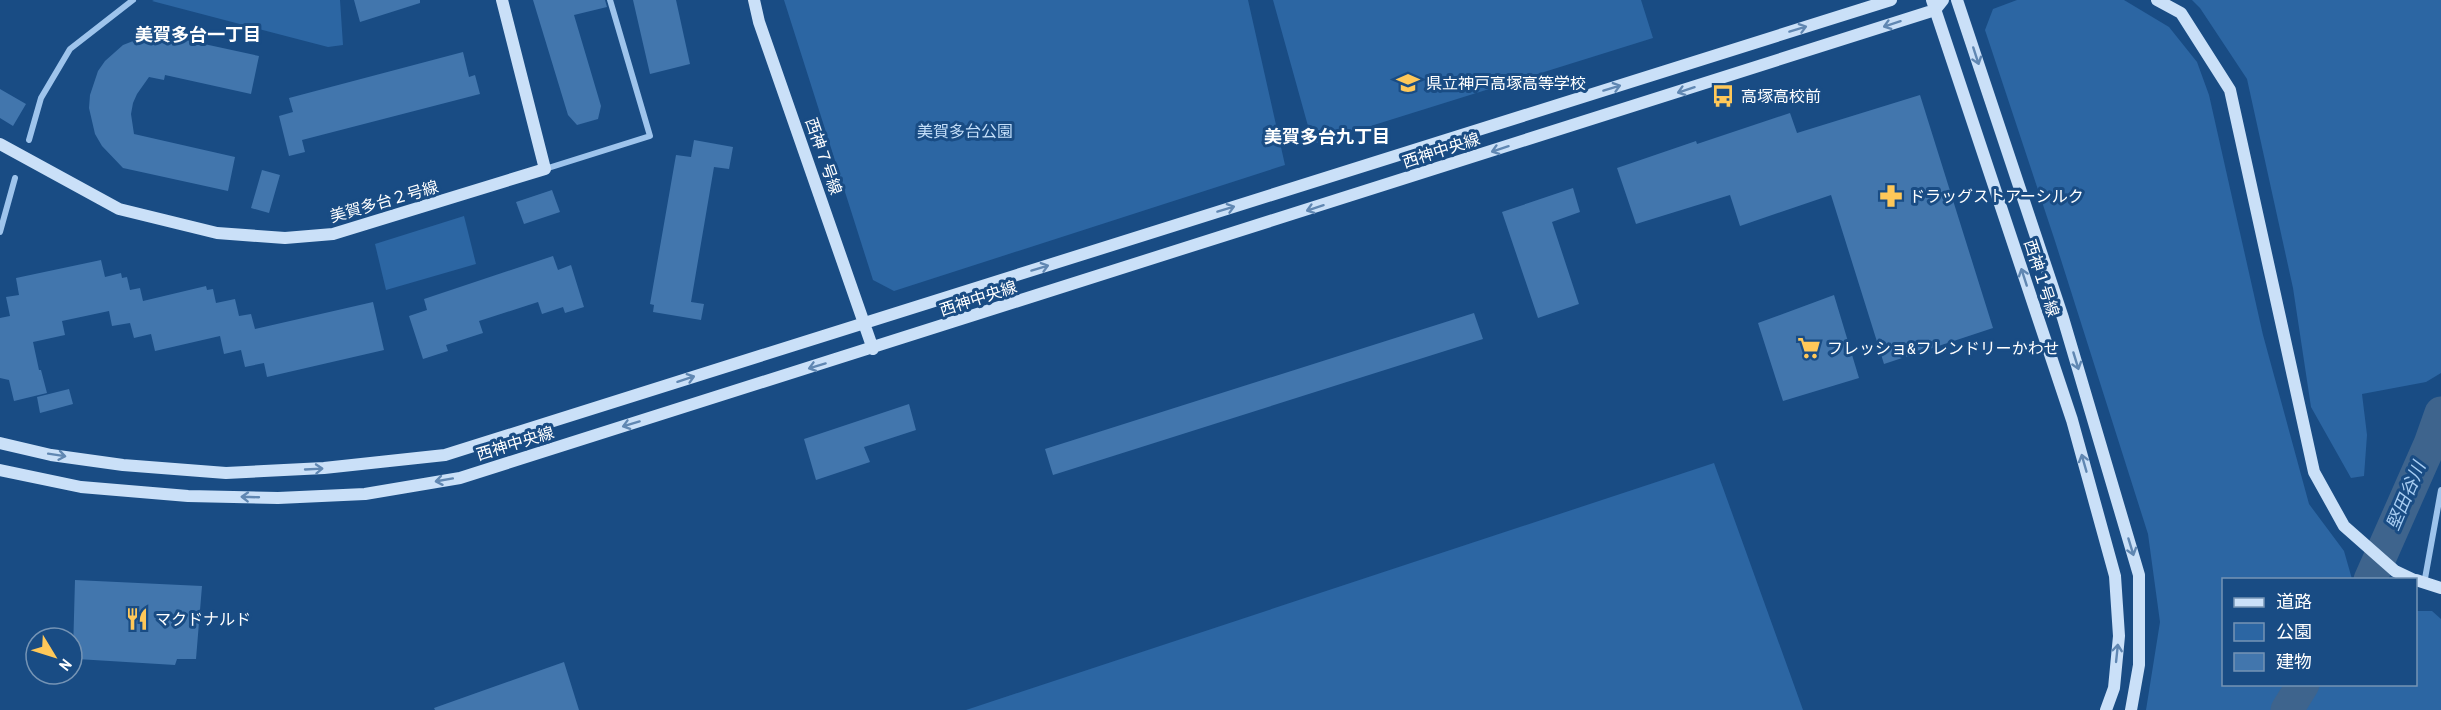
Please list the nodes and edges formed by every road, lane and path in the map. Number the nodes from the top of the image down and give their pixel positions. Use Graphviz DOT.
graph roads {
  1 [pos="133,0"];
  2 [pos="502,0"];
  3 [pos="610,0"];
  4 [pos="754,0"];
  5 [pos="1891,0"];
  6 [pos="1943,0"];
  7 [pos="1957,0"];
  8 [pos="2157,0"];
  9 [pos="1933,5"];
  10 [pos="28,140"];
  11 [pos="0,144"];
  12 [pos="545,170"];
  13 [pos="15,178"];
  14 [pos="0,232"];
  15 [pos="864,323"];
  16 [pos="873,349"];
  17 [pos="0,443"];
  18 [pos="0,470"];
  19 [pos="2441,490"];
  20 [pos="2411,578"];
  21 [pos="2418,581"];
  22 [pos="2441,588"];
  23 [pos="2106,710"];
  24 [pos="2131,710"];
  1 -- 10 [label="street"];
  2 -- 12 [label="street"];
  3 -- 12 [label="street"];
  4 -- 15 [label="street, 西神７号線"];
  15 -- 5 [label="street, 西神中央線, one-way"];
  6 -- 9 [label="street"];
  7 -- 24 [label="street, 西神１号線, one-way"];
  8 -- 20 [label="street"];
  9 -- 16 [label="street, 西神中央線, one-way"];
  23 -- 9 [label="street, 西神１号線, one-way"];
  11 -- 12 [label="street, 美賀多台２号線"];
  13 -- 14 [label="street"];
  15 -- 16 [label="street, 西神７号線"];
  17 -- 15 [label="street, 西神中央線, one-way"];
  16 -- 18 [label="street, 西神中央線, one-way"];
  19 -- 21 [label="street"];
  21 -- 22 [label="street"];
}
